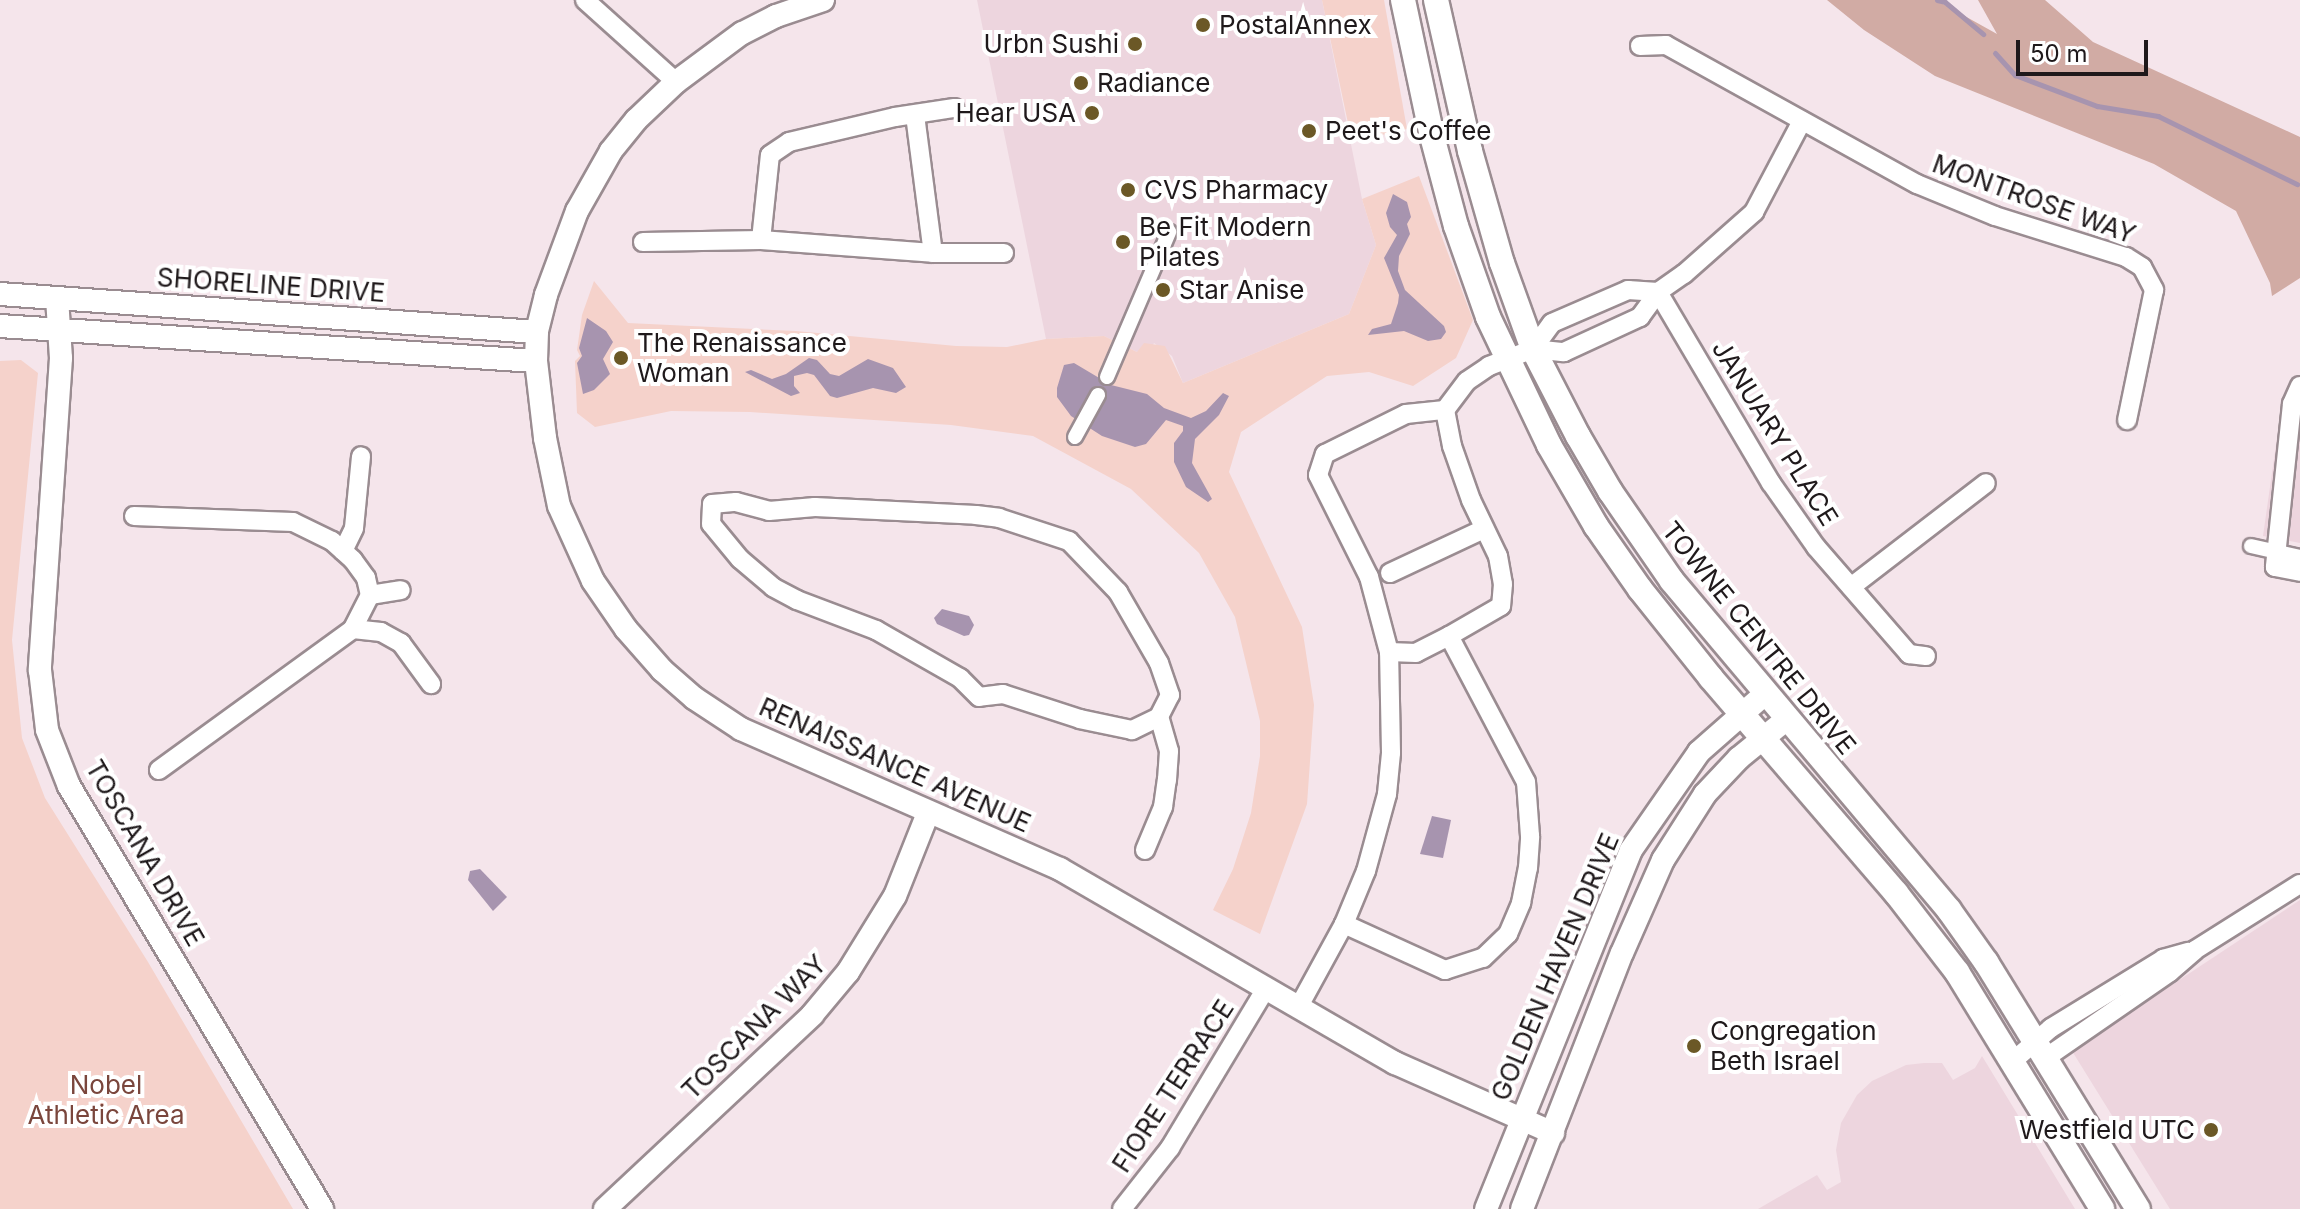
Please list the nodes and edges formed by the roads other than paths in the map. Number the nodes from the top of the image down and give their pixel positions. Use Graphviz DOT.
graph roads {
  1 [pos="585,0"];
  2 [pos="823,0"];
  3 [pos="1403,0"];
  4 [pos="1436,0"];
  5 [pos="1640,46"];
  6 [pos="676,82"];
  7 [pos="954,108"];
  8 [pos="915,115"];
  9 [pos="1802,121"];
  10 [pos="1169,232"];
  11 [pos="761,240"];
  12 [pos="643,242"];
  13 [pos="933,253"];
  14 [pos="1004,253"];
  15 [pos="1658,292"];
  16 [pos="0,294"];
  17 [pos="57,298"];
  18 [pos="0,326"];
  19 [pos="58,332"];
  20 [pos="537,332"];
  21 [pos="1533,349"];
  22 [pos="1507,359"];
  23 [pos="536,361"];
  24 [pos="1107,377"];
  25 [pos="2300,386"];
  26 [pos="1098,395"];
  27 [pos="1445,410"];
  28 [pos="2127,420"];
  29 [pos="1075,437"];
  30 [pos="361,456"];
  31 [pos="1986,483"];
  32 [pos="134,516"];
  33 [pos="1484,529"];
  34 [pos="2251,546"];
  35 [pos="2276,550"];
  36 [pos="343,551"];
  37 [pos="2300,557"];
  38 [pos="2300,572"];
  39 [pos="1390,573"];
  40 [pos="1851,587"];
  41 [pos="401,590"];
  42 [pos="370,595"];
  43 [pos="353,629"];
  44 [pos="1449,636"];
  45 [pos="1389,652"];
  46 [pos="1926,656"];
  47 [pos="431,684"];
  48 [pos="1766,693"];
  49 [pos="1742,713"];
  50 [pos="1159,717"];
  51 [pos="1788,718"];
  52 [pos="1764,739"];
  53 [pos="159,770"];
  54 [pos="928,813"];
  55 [pos="1145,850"];
  56 [pos="2300,884"];
  57 [pos="1344,924"];
  58 [pos="1265,990"];
  59 [pos="1298,1008"];
  60 [pos="2038,1051"];
  61 [pos="2013,1061"];
  62 [pos="1521,1119"];
  63 [pos="1553,1133"];
  64 [pos="322,1209"];
  65 [pos="605,1209"];
  66 [pos="1122,1209"];
  67 [pos="1486,1209"];
  68 [pos="1522,1209"];
  69 [pos="2102,1209"];
  70 [pos="2138,1209"];
  1 -- 6 [label="street"];
  2 -- 6 [label="street, RENAISSANCE AVENUE"];
  3 -- 22 [label="main road"];
  4 -- 21 [label="main road, TOWNE CENTRE DRIVE"];
  5 -- 9 [label="street, MONTROSE WAY"];
  6 -- 20 [label="street, RENAISSANCE AVENUE"];
  7 -- 8 [label="street"];
  8 -- 11 [label="street"];
  8 -- 13 [label="street"];
  9 -- 15 [label="street"];
  9 -- 28 [label="street, MONTROSE WAY"];
  10 -- 24 [label="street"];
  11 -- 12 [label="street"];
  11 -- 13 [label="street"];
  13 -- 14 [label="street"];
  15 -- 21 [label="street"];
  15 -- 21 [label="street"];
  15 -- 40 [label="street, JANUARY PLACE"];
  16 -- 17 [label="street, SHORELINE DRIVE"];
  17 -- 19 [label="street, TOSCANA DRIVE"];
  17 -- 20 [label="street, SHORELINE DRIVE"];
  18 -- 19 [label="street"];
  19 -- 23 [label="street"];
  19 -- 64 [label="street, TOSCANA DRIVE"];
  20 -- 23 [label="street, RENAISSANCE AVENUE"];
  21 -- 22 [label="street"];
  21 -- 48 [label="main road, TOWNE CENTRE DRIVE"];
  22 -- 27 [label="street"];
  22 -- 49 [label="main road"];
  23 -- 54 [label="street, RENAISSANCE AVENUE"];
  25 -- 35 [label="street"];
  26 -- 29 [label="street"];
  27 -- 33 [label="street"];
  27 -- 45 [label="street"];
  30 -- 36 [label="street"];
  31 -- 40 [label="street"];
  32 -- 36 [label="street"];
  33 -- 39 [label="street"];
  33 -- 44 [label="street"];
  34 -- 35 [label="street"];
  35 -- 37 [label="street"];
  35 -- 38 [label="street"];
  36 -- 42 [label="street"];
  40 -- 46 [label="street, JANUARY PLACE"];
  41 -- 42 [label="street"];
  42 -- 43 [label="street"];
  43 -- 47 [label="street"];
  43 -- 53 [label="street"];
  44 -- 45 [label="street"];
  44 -- 57 [label="street"];
  45 -- 57 [label="street"];
  48 -- 49 [label="street, GOLDEN HAVEN DRIVE"];
  48 -- 51 [label="main road, TOWNE CENTRE DRIVE"];
  49 -- 52 [label="main road"];
  49 -- 62 [label="street, GOLDEN HAVEN DRIVE"];
  50 -- 50 [label="street"];
  50 -- 55 [label="street"];
  51 -- 52 [label="street"];
  51 -- 60 [label="main road, TOWNE CENTRE DRIVE"];
  52 -- 61 [label="main road"];
  52 -- 63 [label="street"];
  54 -- 58 [label="street, RENAISSANCE AVENUE"];
  54 -- 65 [label="street, TOSCANA WAY"];
  56 -- 60 [label="street"];
  57 -- 59 [label="street"];
  58 -- 59 [label="street, RENAISSANCE AVENUE"];
  58 -- 66 [label="street, FIORE TERRACE"];
  59 -- 62 [label="street, RENAISSANCE AVENUE"];
  60 -- 61 [label="street"];
  60 -- 70 [label="main road, TOWNE CENTRE DRIVE"];
  61 -- 69 [label="main road"];
  62 -- 63 [label="street, RENAISSANCE AVENUE"];
  62 -- 67 [label="street, GOLDEN HAVEN DRIVE"];
  63 -- 68 [label="street"];
}
